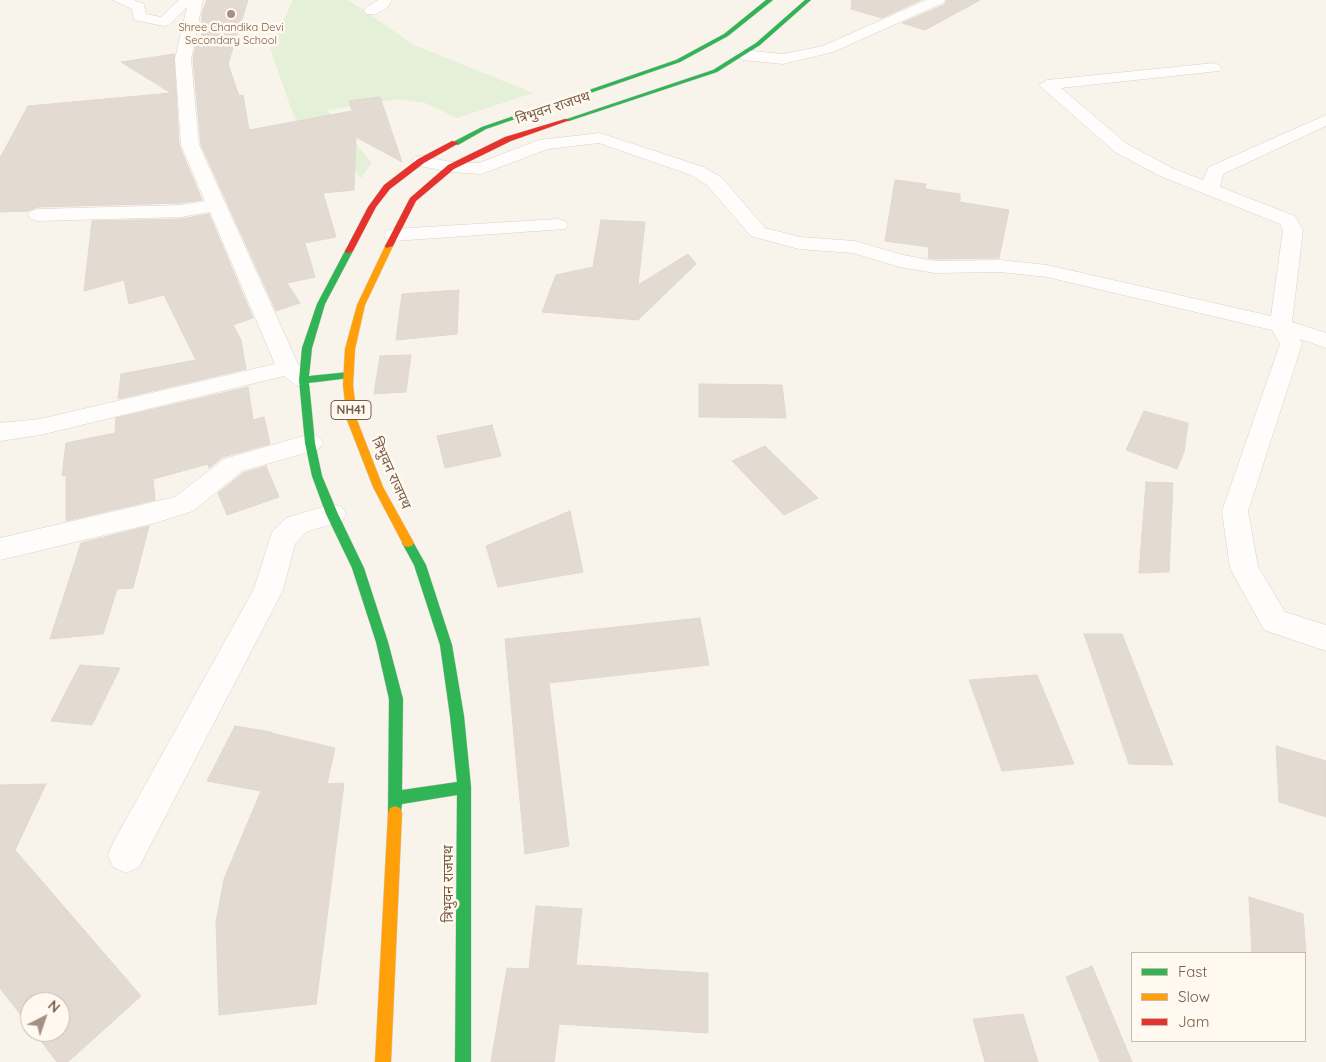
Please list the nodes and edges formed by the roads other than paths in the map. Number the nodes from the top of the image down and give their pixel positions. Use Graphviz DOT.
graph roads {
  1 [pos="120,0"];
  2 [pos="187,0"];
  3 [pos="196,0"];
  4 [pos="386,0"];
  5 [pos="770,0"];
  6 [pos="808,0"];
  7 [pos="938,0"];
  8 [pos="144,3"];
  9 [pos="371,11"];
  10 [pos="743,55"];
  11 [pos="1214,68"];
  12 [pos="1326,120"];
  13 [pos="421,161"];
  14 [pos="451,167"];
  15 [pos="1210,190"];
  16 [pos="216,205"];
  17 [pos="38,215"];
  18 [pos="558,225"];
  19 [pos="394,235"];
  20 [pos="1282,325"];
  21 [pos="1326,340"];
  22 [pos="296,374"];
  23 [pos="348,375"];
  24 [pos="0,432"];
  25 [pos="310,443"];
  26 [pos="332,514"];
  27 [pos="0,549"];
  28 [pos="1326,638"];
  29 [pos="464,787"];
  30 [pos="396,798"];
  31 [pos="126,855"];
  32 [pos="383,1062"];
  33 [pos="463,1062"];
  1 -- 8 [label="street"];
  2 -- 8 [label="street"];
  3 -- 16 [label="street"];
  4 -- 9 [label="street"];
  5 -- 13 [label="highway, त्रिभुवन राजपथ"];
  6 -- 10 [label="highway, त्रिभुवन राजपथ / NH41"];
  7 -- 10 [label="street"];
  10 -- 14 [label="highway, त्रिभुवन राजपथ / NH41"];
  11 -- 15 [label="street"];
  12 -- 15 [label="street"];
  13 -- 14 [label="street"];
  13 -- 22 [label="highway, त्रिभुवन राजपथ"];
  14 -- 19 [label="highway, त्रिभुवन राजपथ / NH41"];
  14 -- 20 [label="street"];
  15 -- 20 [label="street"];
  16 -- 17 [label="street"];
  16 -- 22 [label="street"];
  18 -- 19 [label="street"];
  19 -- 23 [label="highway, त्रिभुवन राजपथ / NH41"];
  20 -- 21 [label="street"];
  20 -- 28 [label="street"];
  22 -- 23 [label="highway"];
  22 -- 24 [label="street"];
  22 -- 25 [label="highway, त्रिभुवन राजपथ"];
  23 -- 29 [label="highway, त्रिभुवन राजपथ / NH41"];
  25 -- 26 [label="highway, त्रिभुवन राजपथ"];
  25 -- 27 [label="street"];
  26 -- 30 [label="highway, त्रिभुवन राजपथ"];
  26 -- 31 [label="street"];
  29 -- 30 [label="highway"];
  29 -- 33 [label="highway, त्रिभुवन राजपथ / NH41"];
  30 -- 32 [label="highway, त्रिभुवन राजपथ"];
}
